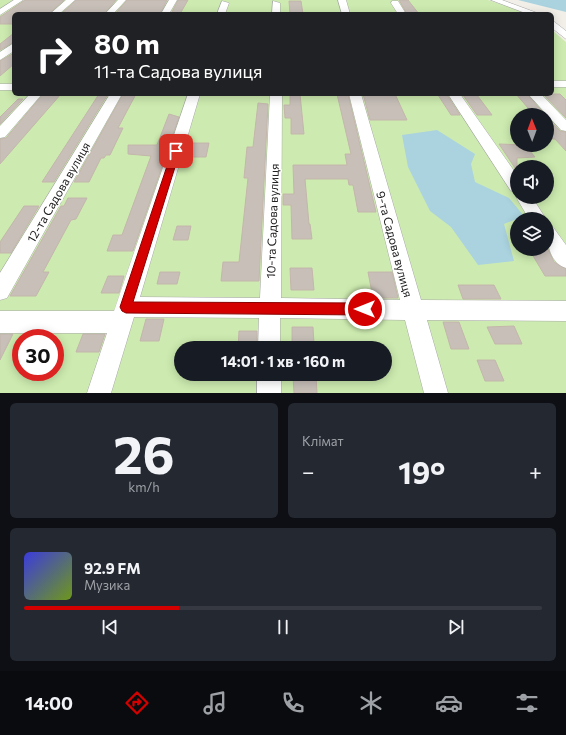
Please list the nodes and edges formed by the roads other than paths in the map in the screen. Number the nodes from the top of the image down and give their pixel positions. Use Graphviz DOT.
graph roads {
  1 [pos="19,0"];
  2 [pos="71,0"];
  3 [pos="122,0"];
  4 [pos="173,0"];
  5 [pos="342,0"];
  6 [pos="495,0"];
  7 [pos="225,3"];
  8 [pos="276,3"];
  9 [pos="395,3"];
  10 [pos="0,12"];
  11 [pos="56,12"];
  12 [pos="111,12"];
  13 [pos="166,12"];
  14 [pos="222,12"];
  15 [pos="276,12"];
  16 [pos="345,12"];
  17 [pos="401,12"];
  18 [pos="530,12"];
  19 [pos="554,25"];
  20 [pos="566,36"];
  21 [pos="12,48"];
  22 [pos="0,58"];
  23 [pos="554,84"];
  24 [pos="566,84"];
  25 [pos="0,87"];
  26 [pos="12,87"];
  27 [pos="34,96"];
  28 [pos="115,96"];
  29 [pos="193,96"];
  30 [pos="276,96"];
  31 [pos="356,96"];
  32 [pos="455,96"];
  33 [pos="536,96"];
  34 [pos="566,126"];
  35 [pos="0,134"];
  36 [pos="510,177"];
  37 [pos="554,242"];
  38 [pos="566,260"];
  39 [pos="0,291"];
  40 [pos="270,309"];
  41 [pos="412,309"];
  42 [pos="566,311"];
  43 [pos="124,315"];
  44 [pos="0,322"];
  45 [pos="269,341"];
  46 [pos="269,381"];
  47 [pos="99,393"];
  48 [pos="269,393"];
  49 [pos="436,393"];
  1 -- 10 [label="street"];
  2 -- 11 [label="street"];
  3 -- 12 [label="street"];
  4 -- 13 [label="street"];
  5 -- 16 [label="street"];
  6 -- 18 [label="street"];
  7 -- 14 [label="street"];
  8 -- 15 [label="street"];
  9 -- 17 [label="street"];
  19 -- 20 [label="street"];
  21 -- 22 [label="street"];
  23 -- 24 [label="street"];
  25 -- 26 [label="street"];
  27 -- 35 [label="street"];
  28 -- 39 [label="street, 12-та Садова вулиця"];
  29 -- 43 [label="street"];
  30 -- 40 [label="street, 10-та Садова вулиця"];
  31 -- 41 [label="street, 9-та Садова вулиця"];
  32 -- 36 [label="street"];
  33 -- 34 [label="street"];
  37 -- 38 [label="street"];
  40 -- 41 [label="street"];
  40 -- 43 [label="street"];
  40 -- 45 [label="street, 10-та Садова вулиця"];
  41 -- 42 [label="street"];
  41 -- 49 [label="street, 9-та Садова вулиця"];
  43 -- 44 [label="street"];
  43 -- 47 [label="street"];
  46 -- 48 [label="street"];
}
